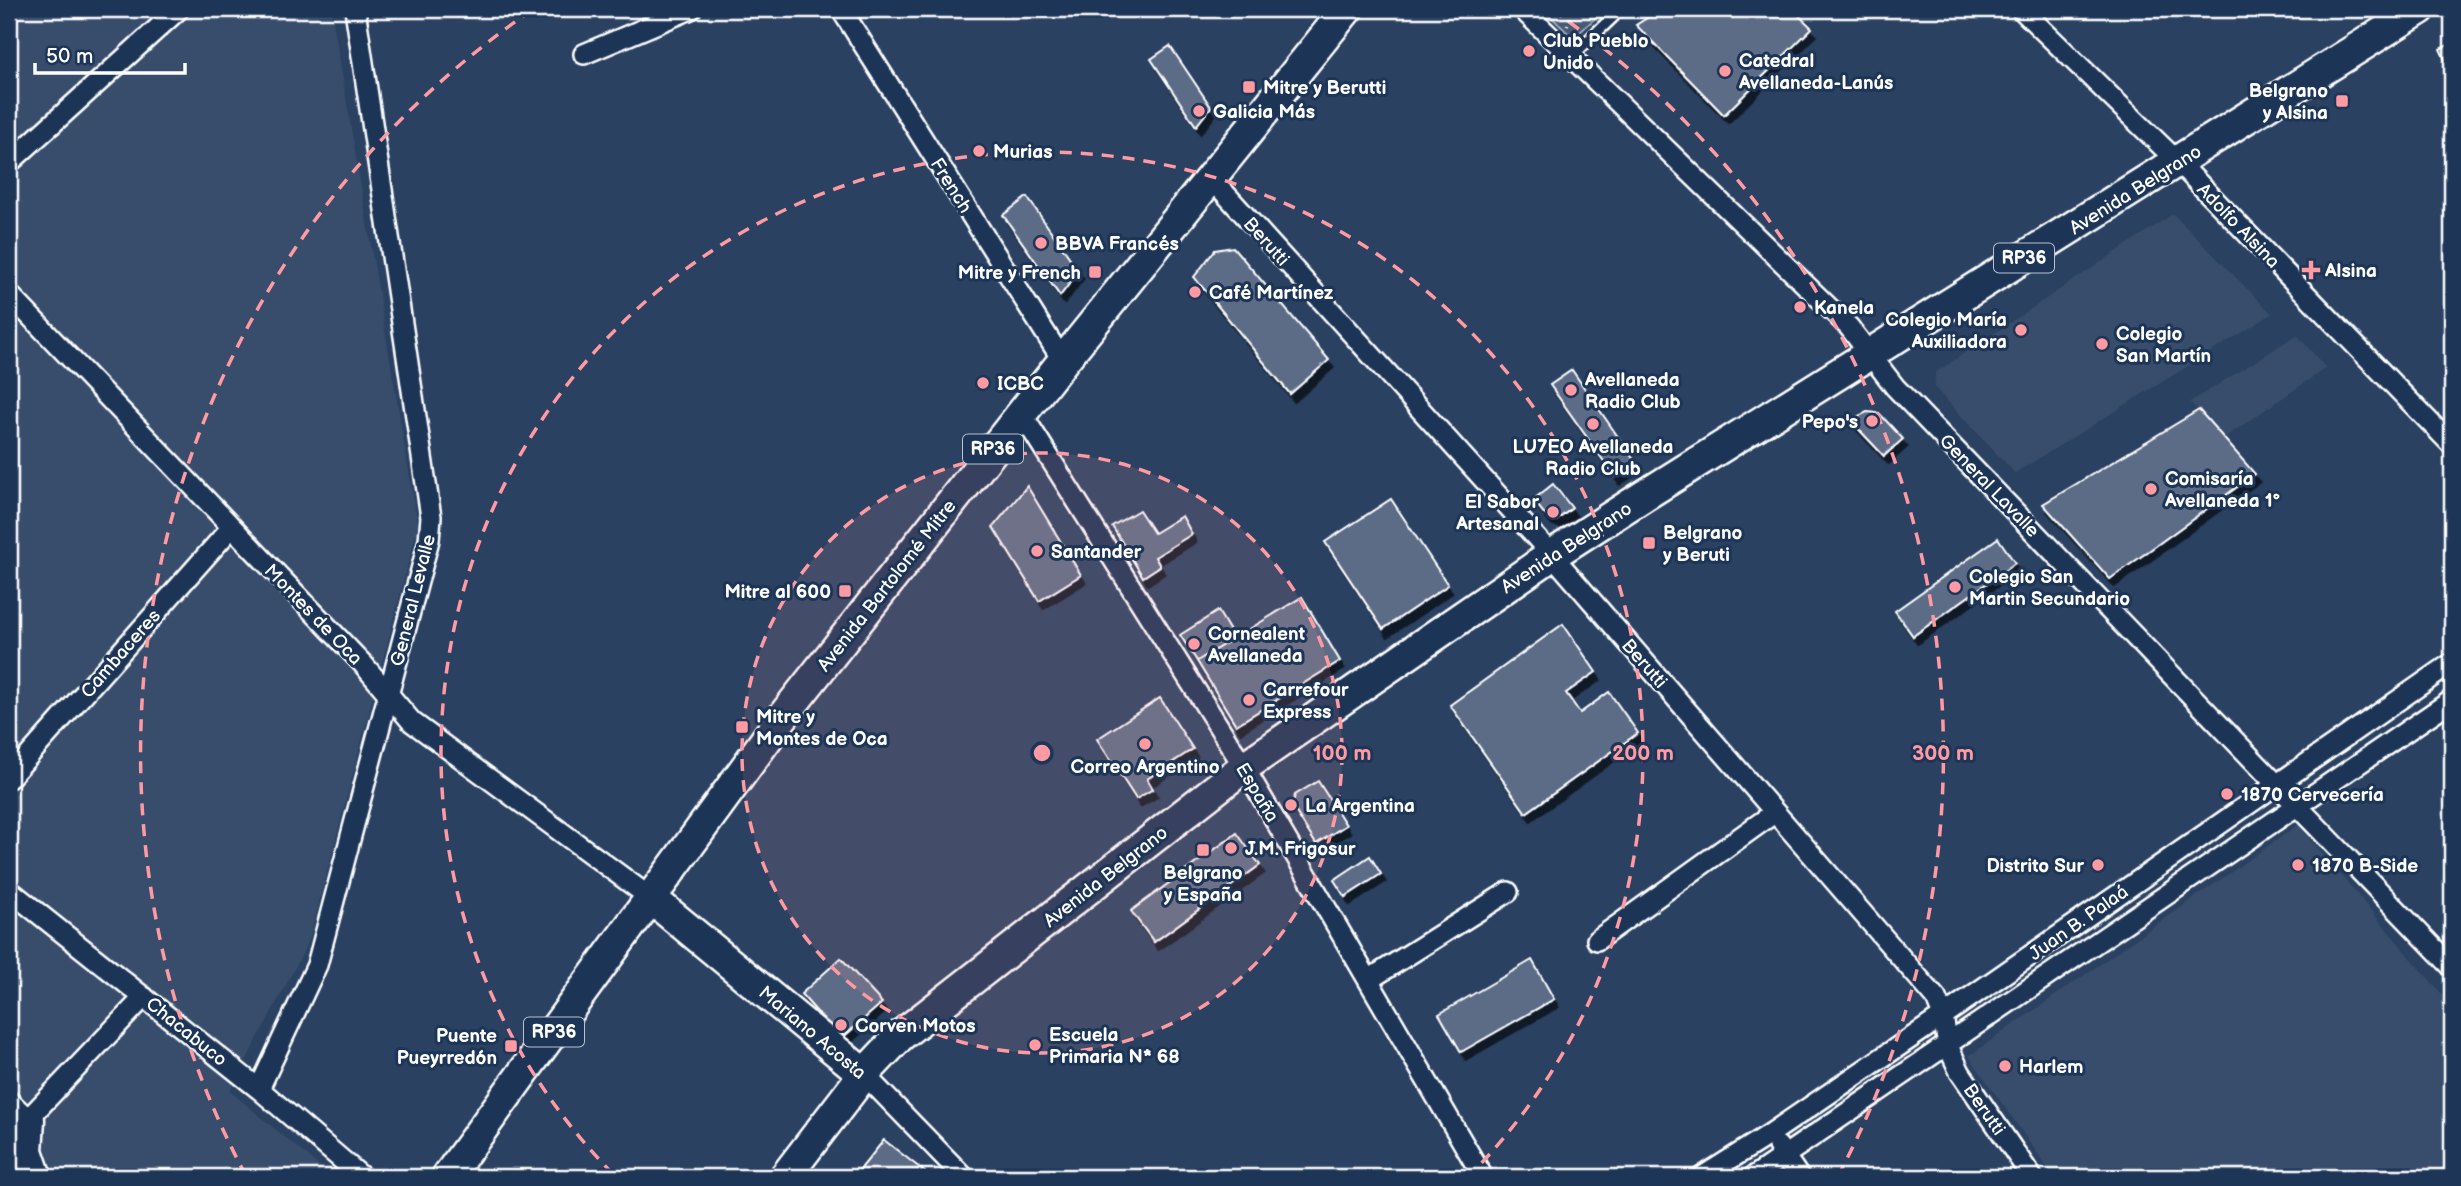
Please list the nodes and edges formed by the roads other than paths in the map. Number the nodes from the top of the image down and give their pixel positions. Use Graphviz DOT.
graph roads {
  1 [pos="179,9"];
  2 [pos="355,9"];
  3 [pos="691,9"];
  4 [pos="841,9"];
  5 [pos="1347,9"];
  6 [pos="1522,9"];
  7 [pos="2021,9"];
  8 [pos="2420,9"];
  9 [pos="1620,10"];
  10 [pos="584,54"];
  11 [pos="1571,57"];
  12 [pos="2178,162"];
  13 [pos="9,163"];
  14 [pos="1212,179"];
  15 [pos="9,294"];
  16 [pos="1870,355"];
  17 [pos="1063,361"];
  18 [pos="1022,414"];
  19 [pos="2452,445"];
  20 [pos="230,528"];
  21 [pos="1552,555"];
  22 [pos="2452,663"];
  23 [pos="2434,676"];
  24 [pos="389,696"];
  25 [pos="2452,699"];
  26 [pos="1244,767"];
  27 [pos="9,779"];
  28 [pos="2277,784"];
  29 [pos="2296,806"];
  30 [pos="1774,813"];
  31 [pos="9,890"];
  32 [pos="1508,892"];
  33 [pos="652,899"];
  34 [pos="1597,940"];
  35 [pos="2452,967"];
  36 [pos="1370,979"];
  37 [pos="144,997"];
  38 [pos="1943,1016"];
  39 [pos="1948,1046"];
  40 [pos="864,1074"];
  41 [pos="259,1089"];
  42 [pos="16,1120"];
  43 [pos="1770,1134"];
  44 [pos="1786,1157"];
  45 [pos="36,1177"];
  46 [pos="362,1177"];
  47 [pos="447,1177"];
  48 [pos="785,1177"];
  49 [pos="964,1177"];
  50 [pos="1483,1177"];
  51 [pos="1702,1177"];
  52 [pos="1753,1177"];
  53 [pos="1799,1177"];
  54 [pos="2032,1177"];
  1 -- 13 [label="street"];
  2 -- 24 [label="street, General Levalle"];
  3 -- 10 [label="street"];
  4 -- 17 [label="street, French"];
  5 -- 14 [label="main road, Avenida Bartolomé Mitre / RP36"];
  6 -- 11 [label="street, General Lavalle"];
  7 -- 12 [label="street, Adolfo Alsina"];
  8 -- 12 [label="main road, Avenida Belgrano / RP36"];
  9 -- 11 [label="lane"];
  11 -- 16 [label="street, General Lavalle"];
  12 -- 16 [label="main road, Avenida Belgrano / RP36"];
  12 -- 19 [label="street, Adolfo Alsina"];
  14 -- 17 [label="main road, Avenida Bartolomé Mitre / RP36"];
  14 -- 21 [label="street, Berutti"];
  15 -- 20 [label="street, Montes de Oca"];
  16 -- 21 [label="main road, Avenida Belgrano / RP36"];
  16 -- 28 [label="street, General Lavalle"];
  17 -- 18 [label="main road, Avenida Bartolomé Mitre / RP36"];
  18 -- 26 [label="street, España"];
  18 -- 33 [label="main road, Avenida Bartolomé Mitre / RP36"];
  20 -- 24 [label="street, Montes de Oca"];
  20 -- 27 [label="street, Cambaceres"];
  21 -- 26 [label="main road, Avenida Belgrano / RP36"];
  21 -- 30 [label="street, Berutti"];
  22 -- 23 [label="street, Juan B. Palaá"];
  23 -- 25 [label="street"];
  23 -- 28 [label="street, Juan B. Palaá"];
  24 -- 33 [label="street, Montes de Oca"];
  24 -- 41 [label="street, General Levalle"];
  25 -- 29 [label="street, Juan B. Palaá"];
  26 -- 36 [label="street, España"];
  26 -- 40 [label="main road, Avenida Belgrano / RP36"];
  28 -- 29 [label="street, General Lavalle"];
  28 -- 38 [label="street, Juan B. Palaá"];
  29 -- 35 [label="street, General Lavalle"];
  29 -- 39 [label="street, Juan B. Palaá"];
  30 -- 34 [label="street"];
  30 -- 38 [label="street, Berutti"];
  31 -- 37 [label="street, Chacabuco"];
  32 -- 36 [label="street"];
  33 -- 40 [label="main road, Mariano Acosta"];
  33 -- 47 [label="main road, Avenida Bartolomé Mitre / RP36"];
  36 -- 50 [label="street, España"];
  37 -- 41 [label="street, Chacabuco"];
  37 -- 42 [label="street"];
  38 -- 39 [label="street, Berutti"];
  38 -- 43 [label="street, Juan B. Palaá"];
  39 -- 44 [label="street, Juan B. Palaá"];
  39 -- 54 [label="street, Berutti"];
  40 -- 48 [label="main road, Avenida Belgrano / RP36"];
  40 -- 49 [label="street, Mariano Acosta"];
  41 -- 46 [label="street, Chacabuco"];
  42 -- 45 [label="main road"];
  43 -- 44 [label="street"];
  43 -- 51 [label="street, Juan B. Palaá"];
  44 -- 52 [label="street, Juan B. Palaá"];
  44 -- 53 [label="street"];
}
